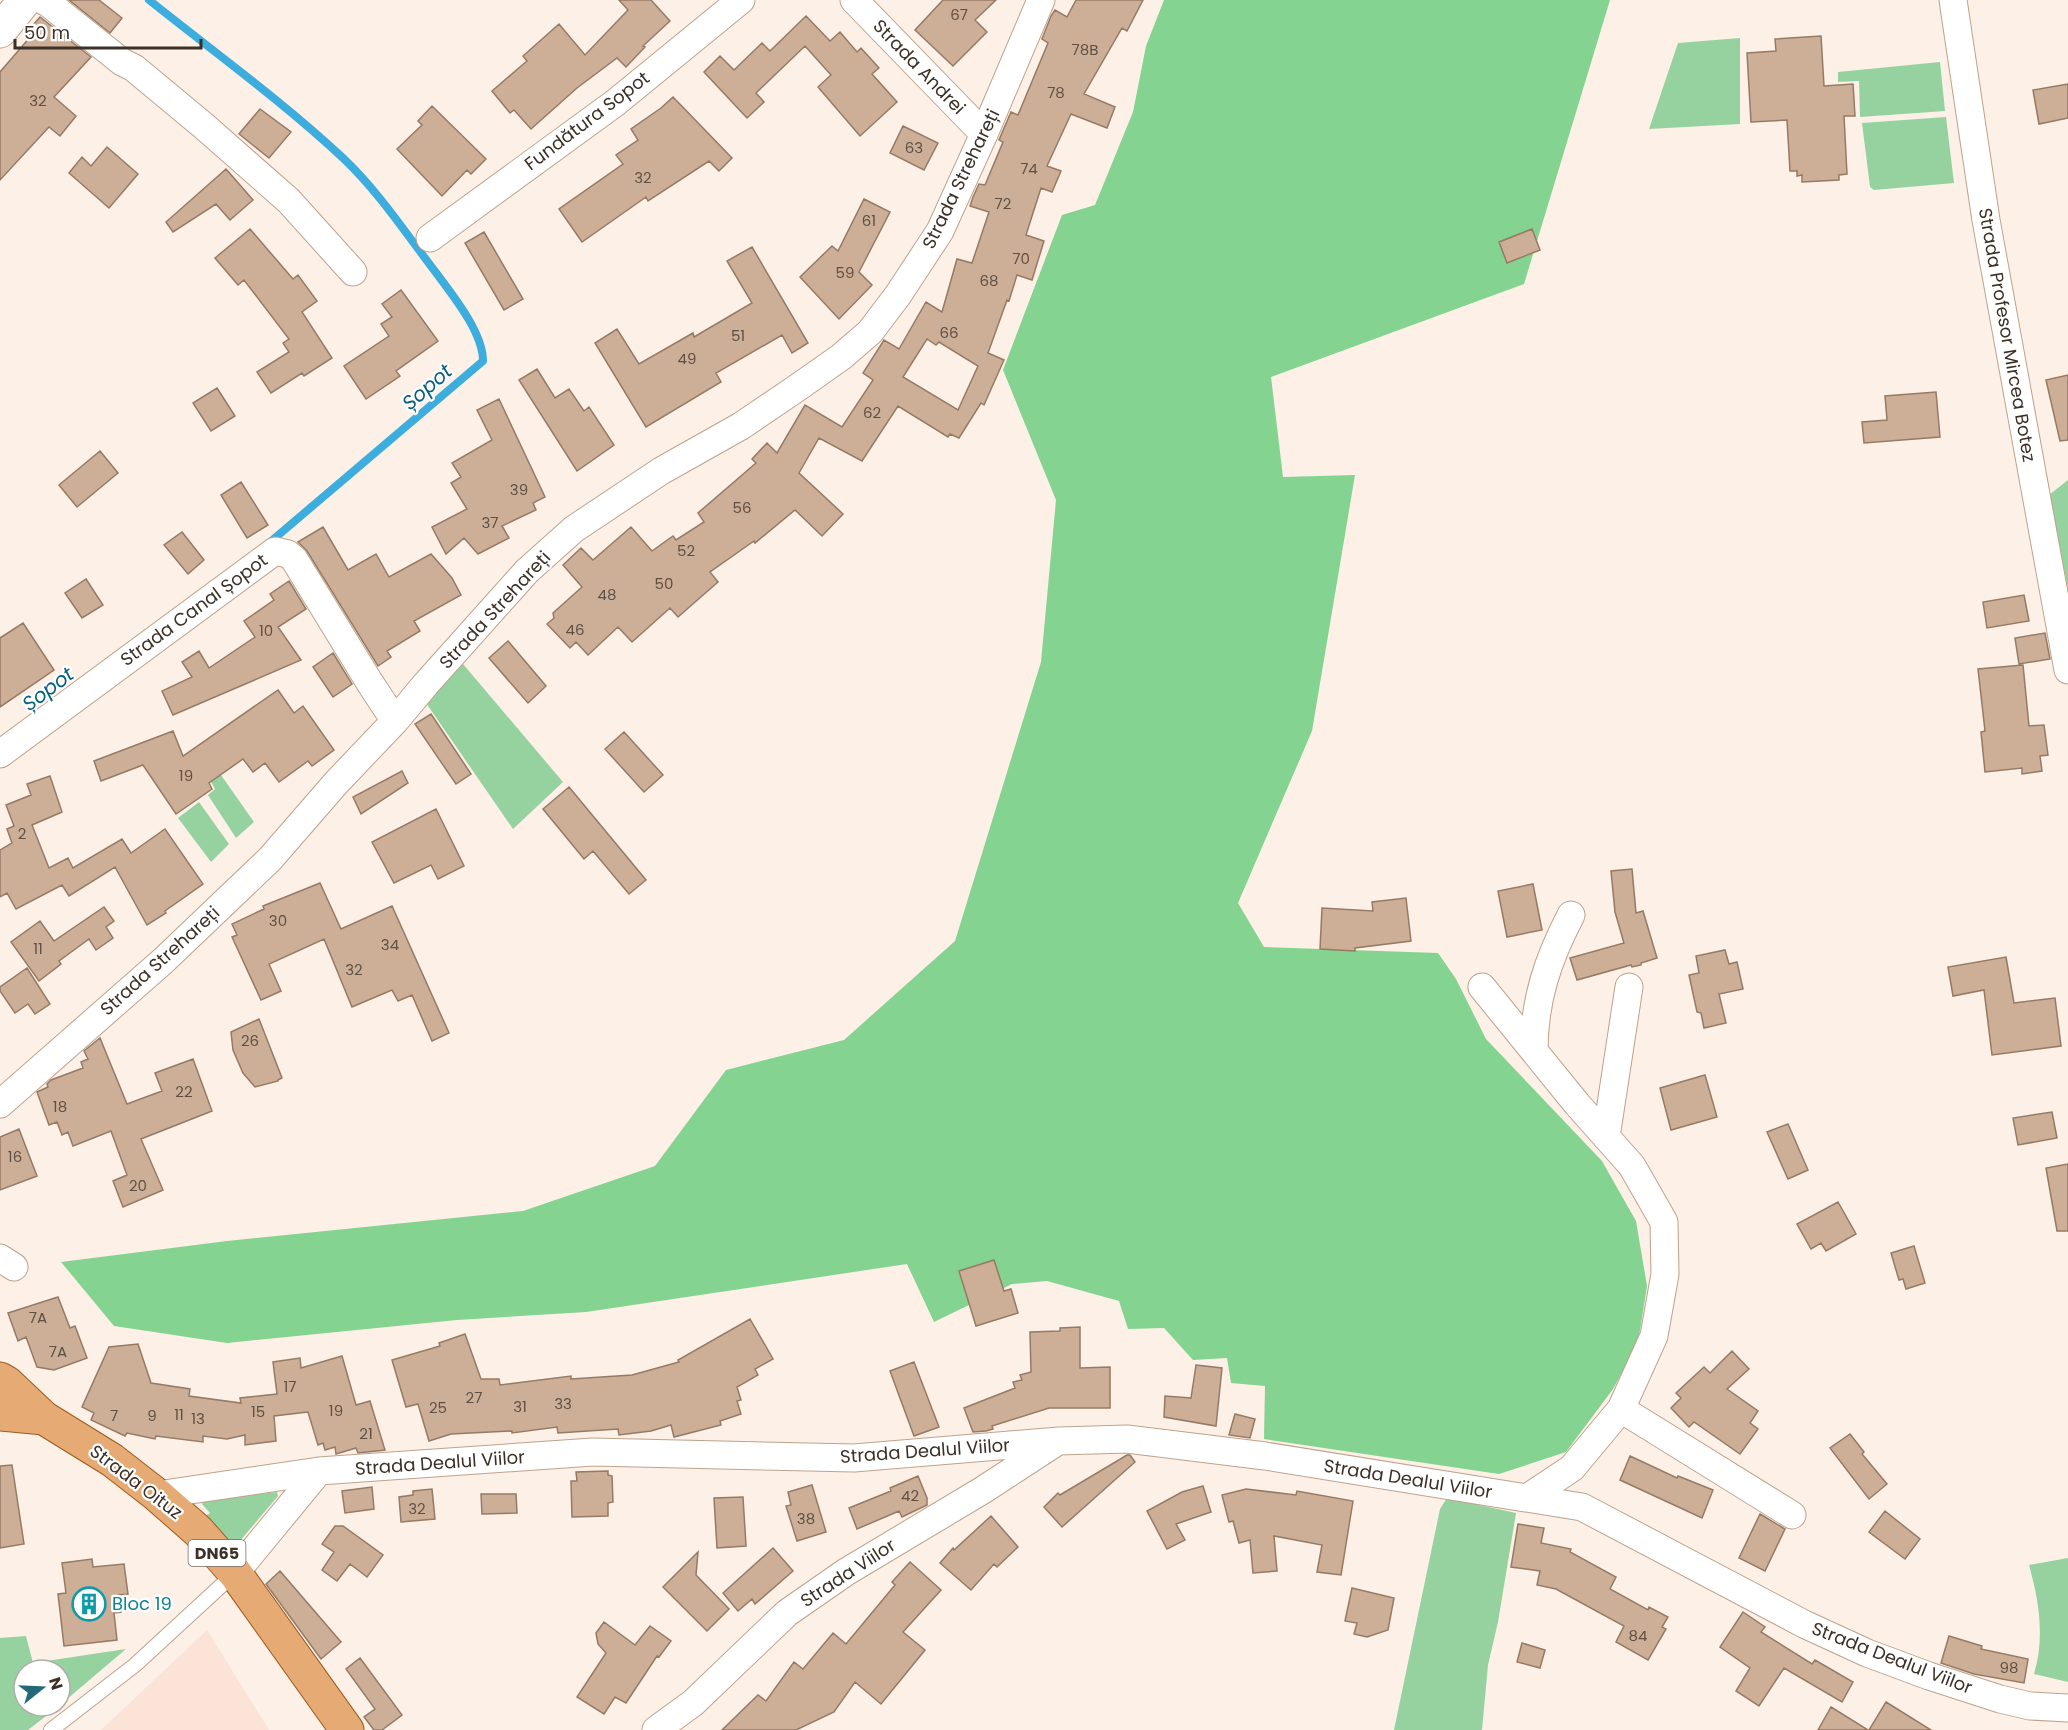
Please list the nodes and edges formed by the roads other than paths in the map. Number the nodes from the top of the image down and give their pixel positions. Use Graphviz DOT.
graph roads {
  1 [pos="25,0"];
  2 [pos="42,0"];
  3 [pos="741,0"];
  4 [pos="854,0"];
  5 [pos="1041,0"];
  6 [pos="1953,0"];
  7 [pos="0,31"];
  8 [pos="984,134"];
  9 [pos="430,238"];
  10 [pos="352,272"];
  11 [pos="2062,604"];
  12 [pos="2068,670"];
  13 [pos="395,721"];
  14 [pos="0,754"];
  15 [pos="1571,915"];
  16 [pos="1482,987"];
  17 [pos="1629,987"];
  18 [pos="1533,1051"];
  19 [pos="0,1104"];
  20 [pos="1606,1137"];
  21 [pos="0,1379"];
  22 [pos="1621,1409"];
  23 [pos="0,1414"];
  24 [pos="44,1418"];
  25 [pos="1059,1441"];
  26 [pos="319,1471"];
  27 [pos="157,1494"];
  28 [pos="1527,1498"];
  29 [pos="1792,1515"];
  30 [pos="235,1573"];
  31 [pos="2068,1708"];
  32 [pos="51,1730"];
  33 [pos="347,1730"];
  34 [pos="656,1730"];
  1 -- 7 [label="main road"];
  2 -- 10 [label="street"];
  3 -- 9 [label="street, Fundătura Sopot"];
  4 -- 8 [label="street, Strada Andrei"];
  5 -- 8 [label="street, Strada Strehareți"];
  6 -- 11 [label="street, Strada Profesor Mircea Botez"];
  8 -- 13 [label="street, Strada Strehareți"];
  11 -- 12 [label="street, Strada Profesor Mircea Botez"];
  13 -- 14 [label="street, Strada Canal Șopot"];
  13 -- 19 [label="street, Strada Strehareți"];
  15 -- 18 [label="street"];
  16 -- 18 [label="street"];
  17 -- 20 [label="street"];
  18 -- 20 [label="street"];
  20 -- 22 [label="street"];
  21 -- 24 [label="main road, Strada Oituz / DN65"];
  22 -- 28 [label="street"];
  22 -- 29 [label="street"];
  23 -- 24 [label="main road, Strada Oituz / DN65"];
  24 -- 27 [label="main road, Strada Oituz / DN65"];
  25 -- 26 [label="street, Strada Dealul Viilor"];
  25 -- 28 [label="street, Strada Dealul Viilor"];
  25 -- 34 [label="street, Strada Viilor"];
  26 -- 27 [label="street, Strada Dealul Viilor"];
  26 -- 30 [label="street"];
  27 -- 30 [label="main road, Strada Oituz / DN65"];
  28 -- 31 [label="street, Strada Dealul Viilor"];
  30 -- 32 [label="lane"];
  30 -- 33 [label="main road, Strada Oituz / DN65"];
}
